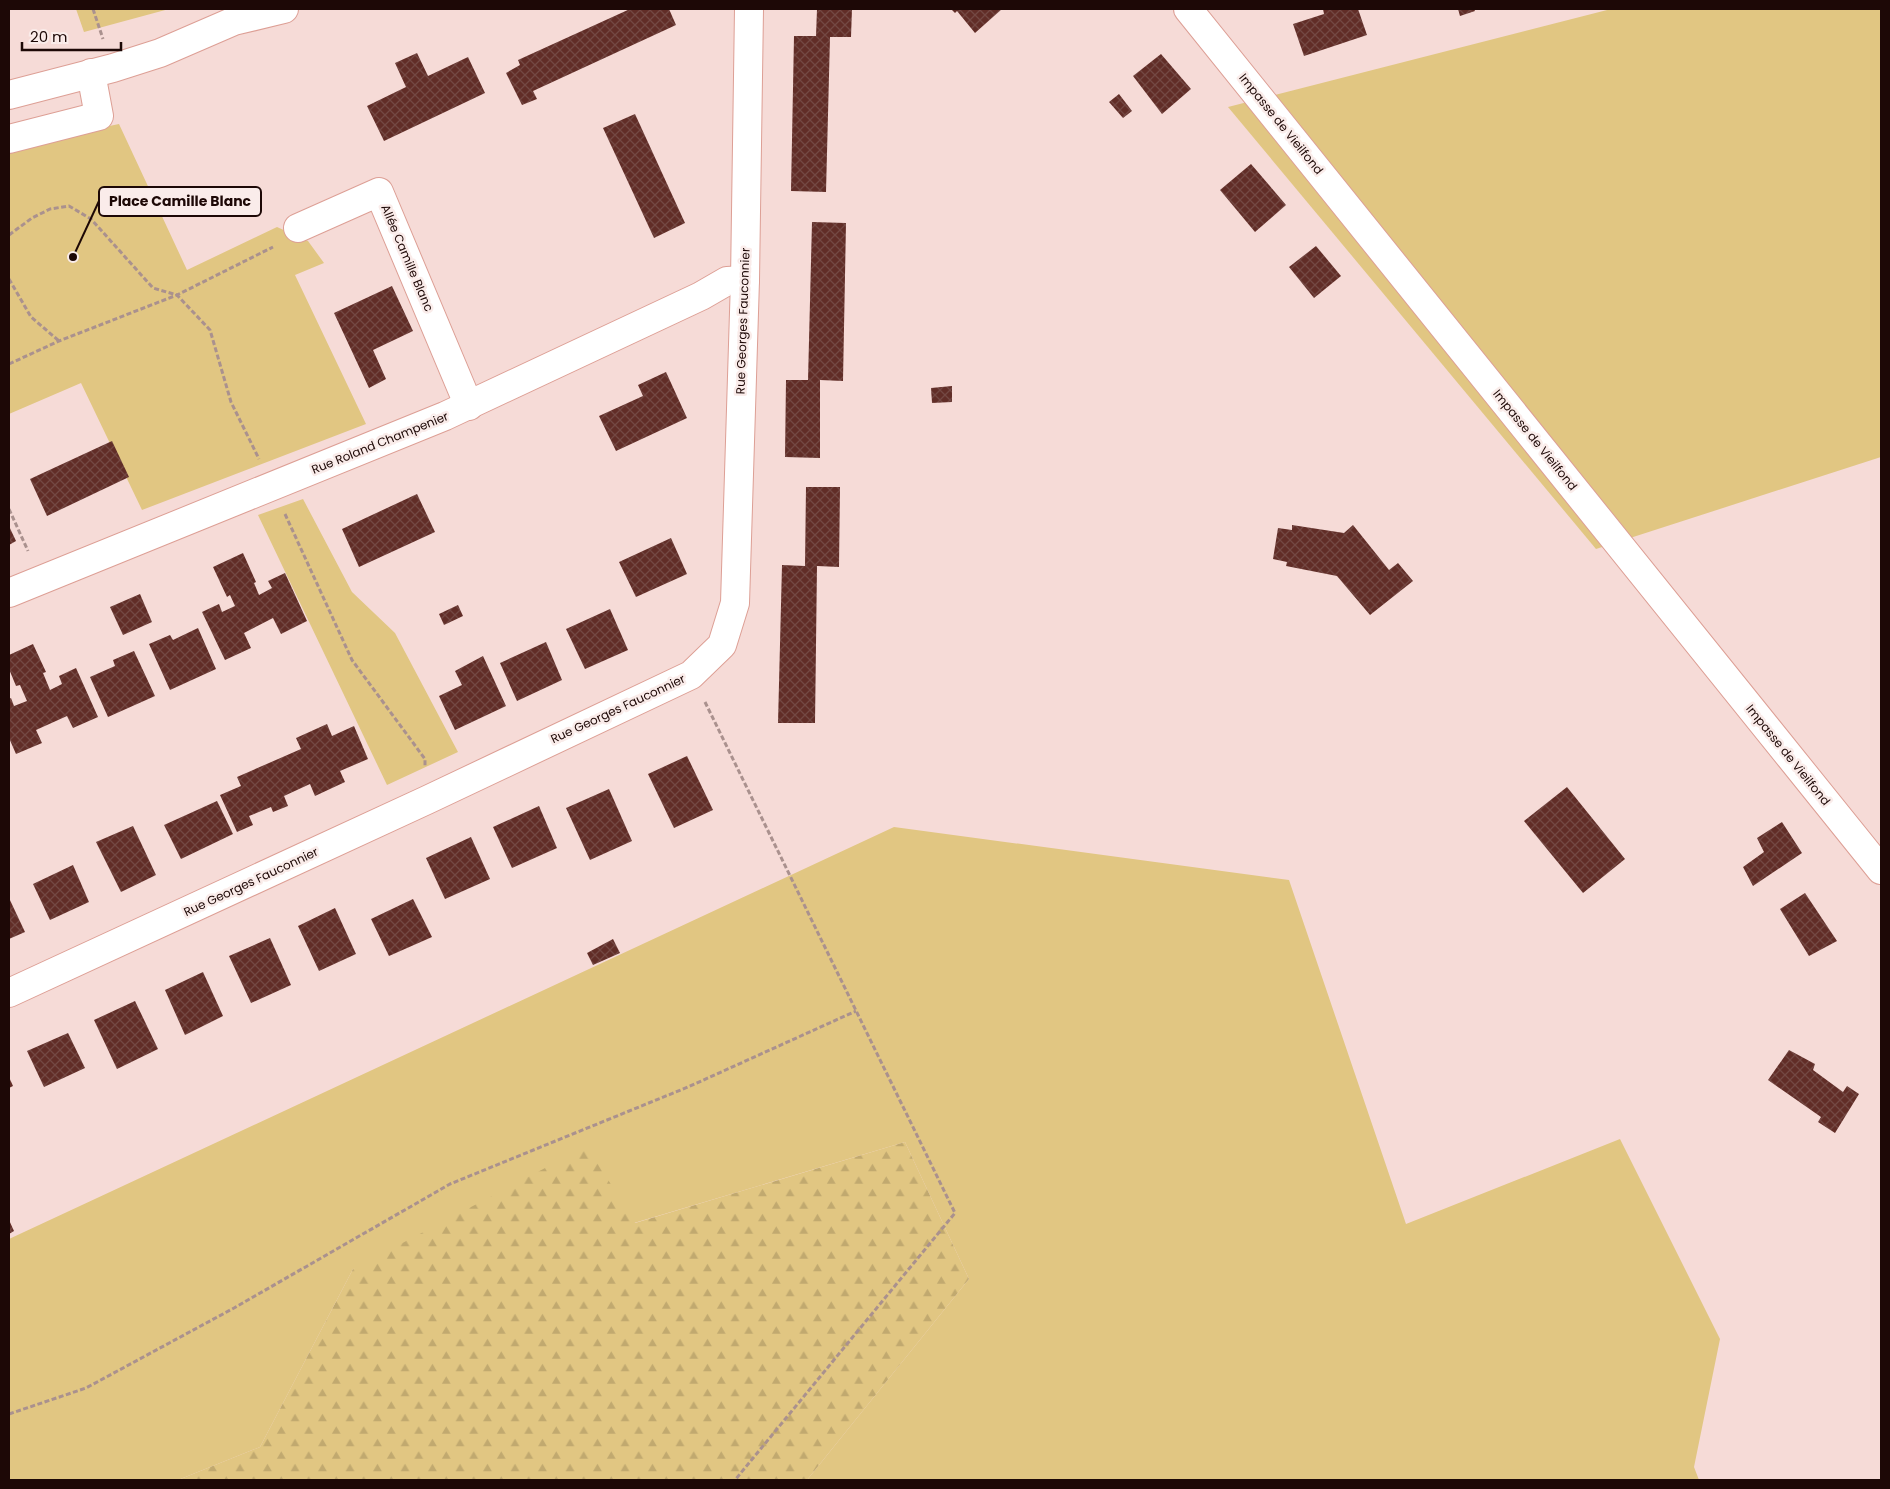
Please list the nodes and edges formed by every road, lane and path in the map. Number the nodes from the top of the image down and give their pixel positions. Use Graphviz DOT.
graph roads {
  1 [pos="284,9"];
  2 [pos="749,9"];
  3 [pos="1188,9"];
  4 [pos="91,73"];
  5 [pos="9,95"];
  6 [pos="9,139"];
  7 [pos="298,228"];
  8 [pos="9,279"];
  9 [pos="745,280"];
  10 [pos="59,341"];
  11 [pos="9,364"];
  12 [pos="469,406"];
  13 [pos="9,509"];
  14 [pos="20,587"];
  15 [pos="691,674"];
  16 [pos="1881,870"];
  17 [pos="9,993"];
  18 [pos="856,1011"];
  19 [pos="9,1414"];
  20 [pos="735,1480"];
  1 -- 4 [label="street"];
  2 -- 9 [label="street, Rue Georges Fauconnier"];
  3 -- 16 [label="street, Impasse de Vieilfond"];
  4 -- 5 [label="street"];
  4 -- 6 [label="street"];
  7 -- 10 [label="path"];
  7 -- 12 [label="street, Allée Camille Blanc"];
  8 -- 10 [label="path"];
  9 -- 12 [label="street, Rue Roland Champenier"];
  9 -- 15 [label="street, Rue Georges Fauconnier"];
  10 -- 11 [label="path"];
  12 -- 14 [label="street, Rue Roland Champenier"];
  13 -- 14 [label="path"];
  15 -- 17 [label="street, Rue Georges Fauconnier"];
  15 -- 18 [label="path"];
  18 -- 19 [label="path"];
  18 -- 20 [label="path"];
}
